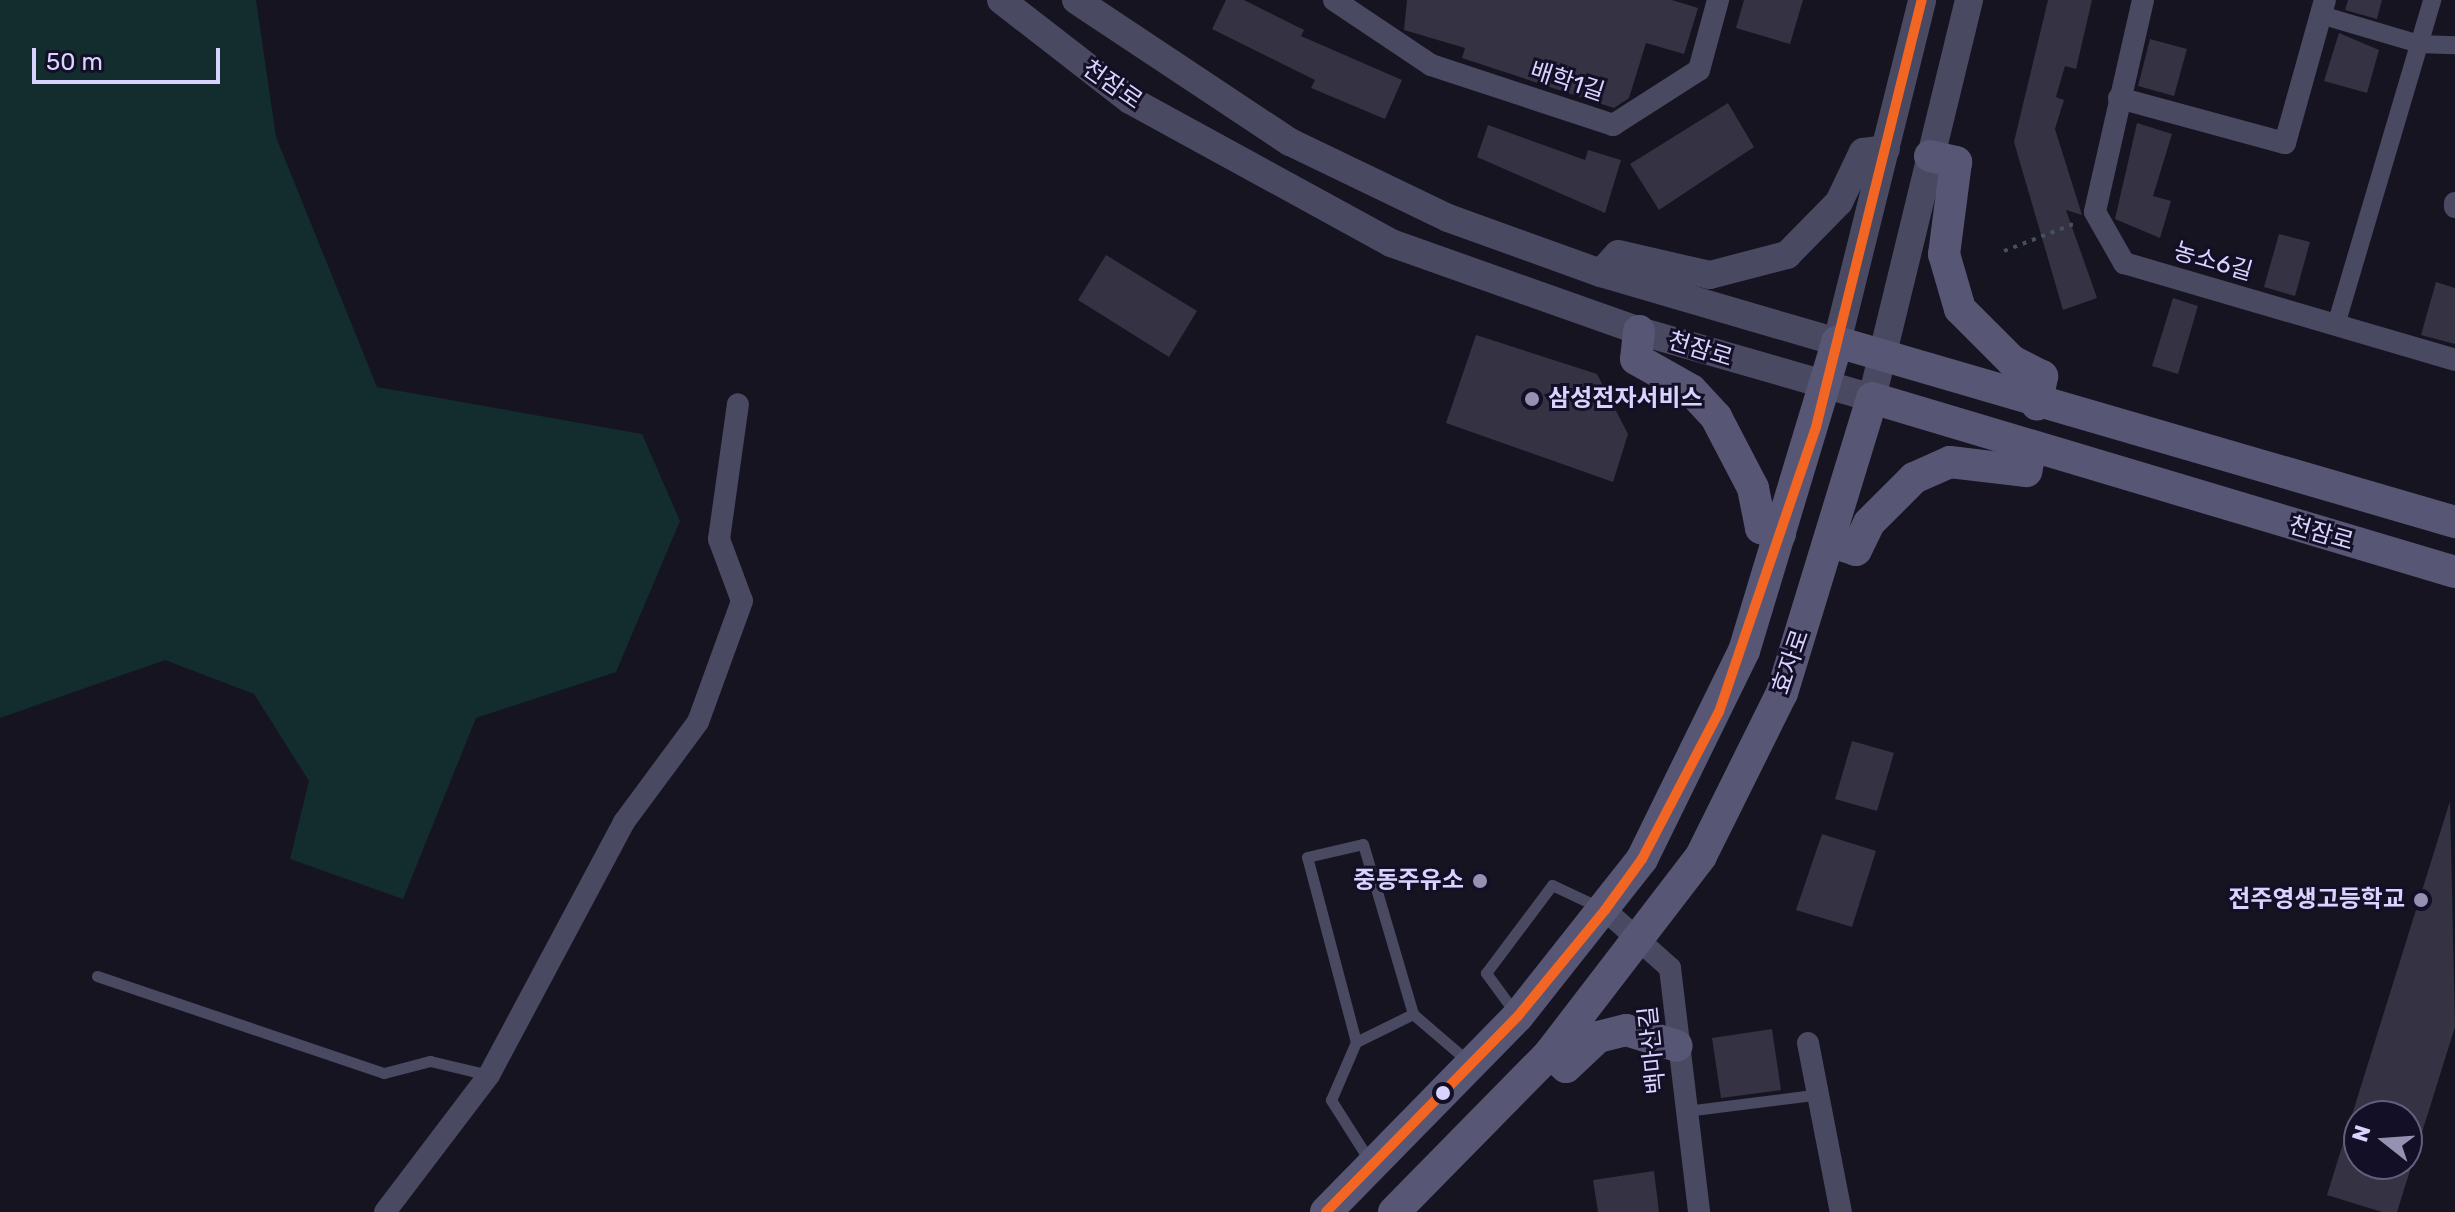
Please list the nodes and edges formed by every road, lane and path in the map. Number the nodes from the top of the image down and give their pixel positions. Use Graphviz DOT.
graph roads {
  1 [pos="1001,0"];
  2 [pos="1076,0"];
  3 [pos="1334,0"];
  4 [pos="1718,0"];
  5 [pos="1922,0"];
  6 [pos="1969,0"];
  7 [pos="2143,0"];
  8 [pos="2432,0"];
  9 [pos="2323,8"];
  10 [pos="2419,44"];
  11 [pos="2455,45"];
  12 [pos="2119,98"];
  13 [pos="1886,149"];
  14 [pos="1930,156"];
  15 [pos="2097,215"];
  16 [pos="2004,251"];
  17 [pos="1601,273"];
  18 [pos="2336,325"];
  19 [pos="1639,331"];
  20 [pos="1837,342"];
  21 [pos="1883,356"];
  22 [pos="2455,360"];
  23 [pos="1826,385"];
  24 [pos="1872,398"];
  25 [pos="738,404"];
  26 [pos="2037,405"];
  27 [pos="2032,447"];
  28 [pos="2455,522"];
  29 [pos="1780,534"];
  30 [pos="1832,542"];
  31 [pos="2455,572"];
  32 [pos="1605,910"];
  33 [pos="1640,941"];
  34 [pos="97,976"];
  35 [pos="1413,1014"];
  36 [pos="1518,1016"];
  37 [pos="1356,1042"];
  38 [pos="1808,1043"];
  39 [pos="1677,1046"];
  40 [pos="1550,1053"];
  41 [pos="1472,1065"];
  42 [pos="489,1075"];
  43 [pos="1813,1095"];
  44 [pos="1686,1111"];
  45 [pos="1373,1167"];
  46 [pos="385,1212"];
  47 [pos="1326,1212"];
  48 [pos="1394,1212"];
  49 [pos="1699,1212"];
  50 [pos="1841,1212"];
  1 -- 19 [label="street, 천잠로"];
  2 -- 17 [label="street, 천잠로"];
  3 -- 4 [label="street, 배학1길"];
  5 -- 13 [label="street, 효자로"];
  6 -- 14 [label="street, 효자로"];
  7 -- 12 [label="street"];
  8 -- 10 [label="street"];
  9 -- 10 [label="street"];
  9 -- 12 [label="street"];
  10 -- 11 [label="street"];
  10 -- 18 [label="street"];
  12 -- 15 [label="street"];
  13 -- 17 [label="street"];
  13 -- 20 [label="street, 효자로"];
  14 -- 21 [label="street, 효자로"];
  14 -- 26 [label="main road"];
  15 -- 16 [label="path"];
  15 -- 18 [label="street, 농소6길"];
  17 -- 20 [label="street, 천잠로"];
  18 -- 22 [label="street, 농소6길"];
  19 -- 23 [label="street, 천잠로"];
  19 -- 29 [label="main road"];
  20 -- 21 [label="main road, 천잠로"];
  20 -- 23 [label="main road, 효자로"];
  21 -- 24 [label="street, 효자로"];
  21 -- 26 [label="main road, 천잠로"];
  23 -- 24 [label="street, 천잠로"];
  23 -- 29 [label="main road, 효자로"];
  24 -- 27 [label="main road, 천잠로"];
  24 -- 30 [label="main road, 효자로"];
  25 -- 42 [label="street"];
  26 -- 28 [label="main road, 천잠로"];
  27 -- 30 [label="main road"];
  27 -- 31 [label="main road, 천잠로"];
  29 -- 32 [label="main road, 효자로"];
  30 -- 33 [label="main road, 효자로"];
  32 -- 33 [label="street, 백마산길"];
  32 -- 36 [label="main road, 효자로"];
  32 -- 36 [label="lane"];
  33 -- 39 [label="street, 백마산길"];
  33 -- 40 [label="main road, 효자로"];
  34 -- 42 [label="lane"];
  35 -- 37 [label="lane"];
  35 -- 37 [label="lane"];
  35 -- 41 [label="lane"];
  36 -- 41 [label="main road, 효자로"];
  37 -- 45 [label="lane"];
  38 -- 43 [label="street"];
  39 -- 40 [label="main road"];
  39 -- 44 [label="street, 백마산길"];
  40 -- 48 [label="main road, 효자로"];
  41 -- 45 [label="main road, 효자로"];
  42 -- 46 [label="street"];
  43 -- 44 [label="lane"];
  43 -- 50 [label="street"];
  44 -- 49 [label="street, 백마산길"];
  45 -- 47 [label="main road, 효자로"];
}
